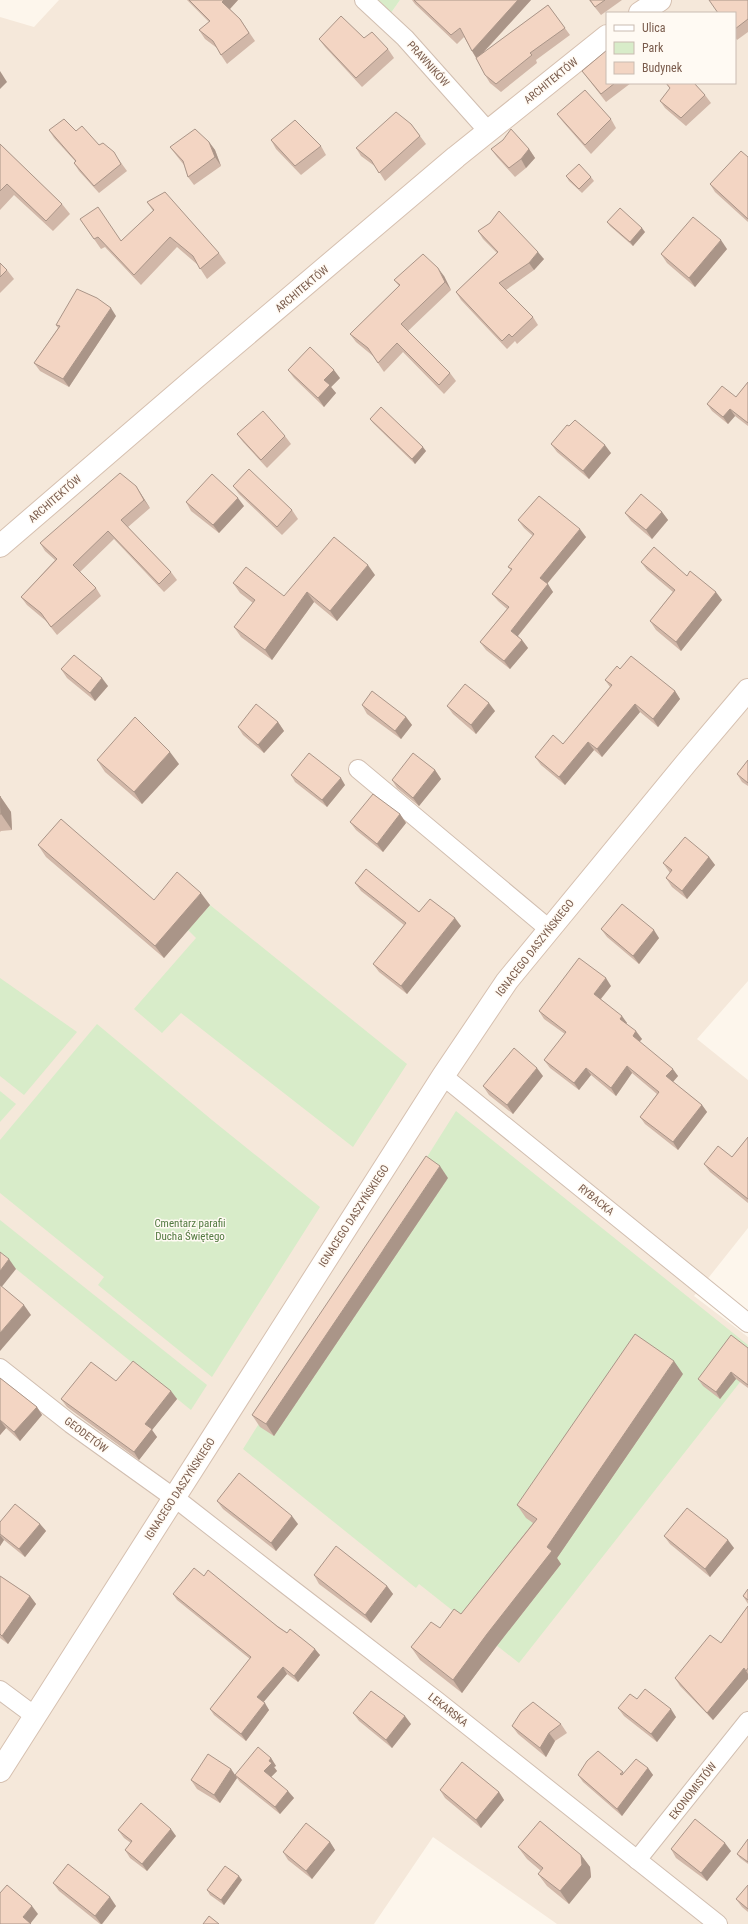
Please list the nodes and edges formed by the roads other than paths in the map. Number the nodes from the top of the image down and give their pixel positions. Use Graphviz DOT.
graph roads {
  1 [pos="364,0"];
  2 [pos="660,0"];
  3 [pos="642,12"];
  4 [pos="606,37"];
  5 [pos="488,131"];
  6 [pos="0,546"];
  7 [pos="748,690"];
  8 [pos="358,769"];
  9 [pos="549,929"];
  10 [pos="444,1076"];
  11 [pos="748,1323"];
  12 [pos="0,1368"];
  13 [pos="175,1499"];
  14 [pos="0,1690"];
  15 [pos="35,1716"];
  16 [pos="748,1721"];
  17 [pos="0,1771"];
  18 [pos="637,1860"];
  19 [pos="718,1924"];
  1 -- 5 [label="street, PRAWNIKÓW"];
  2 -- 3 [label="main road"];
  4 -- 5 [label="main road, ARCHITEKTÓW"];
  5 -- 6 [label="main road, ARCHITEKTÓW"];
  7 -- 9 [label="main road, IGNACEGO DASZYŃSKIEGO"];
  8 -- 9 [label="street"];
  9 -- 10 [label="main road, IGNACEGO DASZYŃSKIEGO"];
  10 -- 11 [label="street, RYBACKA"];
  10 -- 13 [label="main road, IGNACEGO DASZYŃSKIEGO"];
  12 -- 13 [label="street, GEODETÓW"];
  13 -- 15 [label="main road, IGNACEGO DASZYŃSKIEGO"];
  13 -- 18 [label="street, LEKARSKA"];
  14 -- 15 [label="street"];
  15 -- 17 [label="main road, IGNACEGO DASZYŃSKIEGO"];
  16 -- 18 [label="street, EKONOMISTÓW"];
  18 -- 19 [label="street, LEKARSKA"];
}
